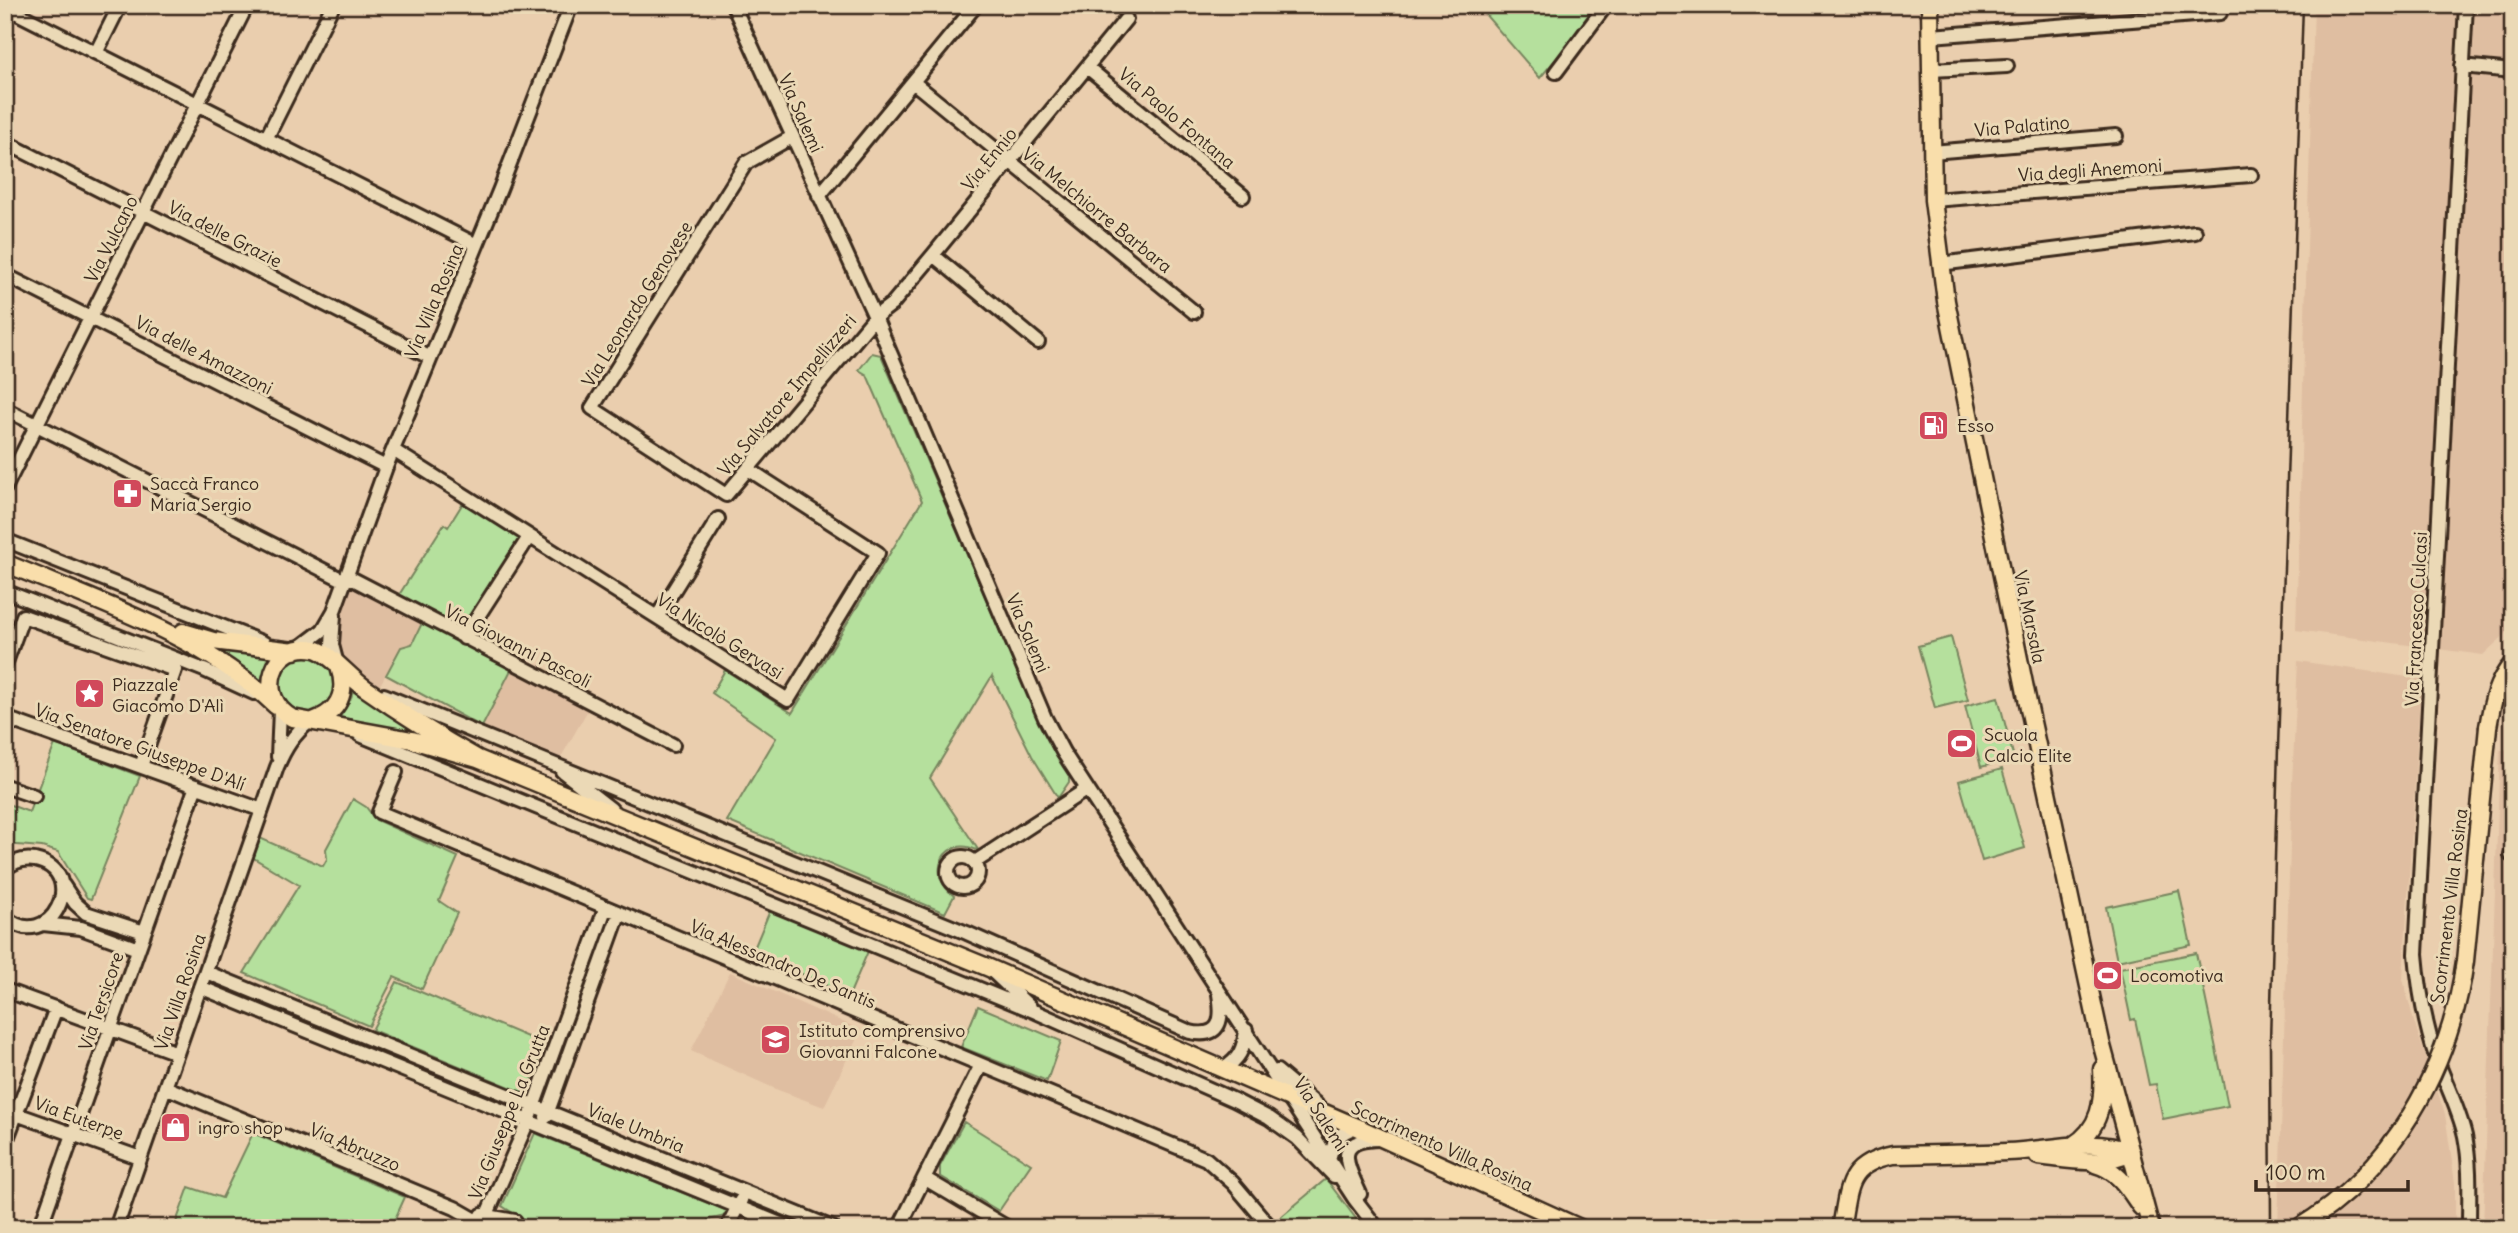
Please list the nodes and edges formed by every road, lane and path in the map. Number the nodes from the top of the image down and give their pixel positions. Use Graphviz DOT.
graph roads {
  1 [pos="120,5"];
  2 [pos="247,5"];
  3 [pos="333,5"];
  4 [pos="571,5"];
  5 [pos="733,5"];
  6 [pos="976,5"];
  7 [pos="1606,5"];
  8 [pos="1930,5"];
  9 [pos="2466,5"];
  10 [pos="5,7"];
  11 [pos="2220,13"];
  12 [pos="1126,19"];
  13 [pos="1931,36"];
  14 [pos="96,53"];
  15 [pos="1087,66"];
  16 [pos="2007,66"];
  17 [pos="2462,66"];
  18 [pos="1931,70"];
  19 [pos="2513,71"];
  20 [pos="1556,72"];
  21 [pos="912,82"];
  22 [pos="198,104"];
  23 [pos="2116,136"];
  24 [pos="792,137"];
  25 [pos="266,139"];
  26 [pos="5,142"];
  27 [pos="1932,152"];
  28 [pos="1010,162"];
  29 [pos="2251,175"];
  30 [pos="819,196"];
  31 [pos="1243,196"];
  32 [pos="1933,200"];
  33 [pos="144,212"];
  34 [pos="2195,232"];
  35 [pos="477,245"];
  36 [pos="933,255"];
  37 [pos="1940,264"];
  38 [pos="5,275"];
  39 [pos="1194,312"];
  40 [pos="875,317"];
  41 [pos="90,318"];
  42 [pos="1038,342"];
  43 [pos="429,357"];
  44 [pos="5,409"];
  45 [pos="37,425"];
  46 [pos="393,450"];
  47 [pos="386,467"];
  48 [pos="748,469"];
  49 [pos="5,488"];
  50 [pos="726,495"];
  51 [pos="718,519"];
  52 [pos="529,537"];
  53 [pos="5,540"];
  54 [pos="5,563"];
  55 [pos="346,578"];
  56 [pos="6,591"];
  57 [pos="334,611"];
  58 [pos="657,617"];
  59 [pos="150,623"];
  60 [pos="464,638"];
  61 [pos="290,650"];
  62 [pos="2513,663"];
  63 [pos="5,665"];
  64 [pos="338,666"];
  65 [pos="364,687"];
  66 [pos="276,706"];
  67 [pos="5,718"];
  68 [pos="311,721"];
  69 [pos="334,724"];
  70 [pos="673,745"];
  71 [pos="478,759"];
  72 [pos="549,761"];
  73 [pos="141,766"];
  74 [pos="277,767"];
  75 [pos="396,772"];
  76 [pos="5,786"];
  77 [pos="196,786"];
  78 [pos="1087,789"];
  79 [pos="34,796"];
  80 [pos="262,810"];
  81 [pos="620,816"];
  82 [pos="5,859"];
  83 [pos="29,859"];
  84 [pos="975,862"];
  85 [pos="5,869"];
  86 [pos="62,884"];
  87 [pos="605,909"];
  88 [pos="619,914"];
  89 [pos="5,917"];
  90 [pos="42,924"];
  91 [pos="144,933"];
  92 [pos="138,948"];
  93 [pos="987,967"];
  94 [pos="206,972"];
  95 [pos="240,986"];
  96 [pos="1218,986"];
  97 [pos="200,987"];
  98 [pos="5,990"];
  99 [pos="234,1001"];
  100 [pos="56,1008"];
  101 [pos="569,1010"];
  102 [pos="1035,1012"];
  103 [pos="583,1015"];
  104 [pos="327,1021"];
  105 [pos="110,1028"];
  106 [pos="1247,1030"];
  107 [pos="321,1037"];
  108 [pos="2101,1042"];
  109 [pos="177,1053"];
  110 [pos="1261,1054"];
  111 [pos="425,1061"];
  112 [pos="981,1066"];
  113 [pos="1223,1069"];
  114 [pos="419,1076"];
  115 [pos="165,1087"];
  116 [pos="1289,1099"];
  117 [pos="534,1106"];
  118 [pos="548,1111"];
  119 [pos="11,1112"];
  120 [pos="528,1121"];
  121 [pos="1350,1125"];
  122 [pos="542,1127"];
  123 [pos="73,1134"];
  124 [pos="1382,1139"];
  125 [pos="5,1144"];
  126 [pos="2072,1146"];
  127 [pos="2010,1152"];
  128 [pos="2131,1152"];
  129 [pos="140,1158"];
  130 [pos="1329,1159"];
  131 [pos="2086,1161"];
  132 [pos="924,1178"];
  133 [pos="745,1192"];
  134 [pos="1354,1198"];
  135 [pos="762,1199"];
  136 [pos="738,1206"];
  137 [pos="1845,1211"];
  138 [pos="755,1214"];
  139 [pos="487,1220"];
  140 [pos="2150,1223"];
  141 [pos="520,1224"];
  142 [pos="1374,1224"];
  143 [pos="40,1228"];
  144 [pos="116,1228"];
  145 [pos="727,1228"];
  146 [pos="748,1228"];
  147 [pos="790,1228"];
  148 [pos="833,1228"];
  149 [pos="899,1228"];
  150 [pos="1008,1228"];
  151 [pos="1271,1228"];
  152 [pos="1580,1228"];
  153 [pos="1842,1228"];
  154 [pos="1848,1228"];
  155 [pos="2298,1228"];
  156 [pos="2469,1228"];
  1 -- 14 [label="street"];
  2 -- 22 [label="street, Via Vulcano"];
  3 -- 25 [label="street"];
  4 -- 35 [label="street, Via Villa Rosina"];
  5 -- 24 [label="street, Via Salemi"];
  6 -- 21 [label="street"];
  7 -- 20 [label="street"];
  8 -- 13 [label="main road, Via Marsala"];
  9 -- 17 [label="street, Via Francesco Culcasi"];
  10 -- 14 [label="street"];
  11 -- 13 [label="street"];
  12 -- 15 [label="street, Via Ennio"];
  13 -- 18 [label="main road, Via Marsala"];
  14 -- 22 [label="street"];
  15 -- 28 [label="street, Via Ennio"];
  15 -- 31 [label="street, Via Paolo Fontana"];
  16 -- 18 [label="street"];
  17 -- 19 [label="street"];
  17 -- 156 [label="street, Via Francesco Culcasi"];
  18 -- 27 [label="main road, Via Marsala"];
  21 -- 28 [label="street, Via Melchiorre Barbara"];
  21 -- 30 [label="street"];
  22 -- 25 [label="street"];
  22 -- 33 [label="street, Via Vulcano"];
  23 -- 27 [label="street, Via Palatino"];
  24 -- 30 [label="street, Via Salemi"];
  24 -- 50 [label="street, Via Leonardo Genovese"];
  25 -- 35 [label="street"];
  26 -- 33 [label="street, Via delle Grazie"];
  27 -- 32 [label="main road, Via Marsala"];
  28 -- 36 [label="street, Via Ennio"];
  28 -- 39 [label="street, Via Melchiorre Barbara"];
  29 -- 32 [label="street, Via degli Anemoni"];
  30 -- 40 [label="street, Via Salemi"];
  32 -- 37 [label="main road, Via Marsala"];
  33 -- 41 [label="street, Via Vulcano"];
  33 -- 43 [label="street, Via delle Grazie"];
  34 -- 37 [label="street"];
  35 -- 43 [label="street, Via Villa Rosina"];
  36 -- 40 [label="street, Via Ennio"];
  36 -- 42 [label="street"];
  37 -- 108 [label="main road, Via Marsala"];
  38 -- 41 [label="street, Via delle Amazzoni"];
  40 -- 48 [label="street, Via Salvatore Impellizzeri"];
  40 -- 78 [label="street, Via Salemi"];
  41 -- 45 [label="street, Via Vulcano"];
  41 -- 47 [label="street, Via delle Amazzoni"];
  43 -- 46 [label="street, Via Villa Rosina"];
  44 -- 45 [label="street, Via Giovanni Pascoli"];
  45 -- 49 [label="street, Via Vulcano"];
  45 -- 55 [label="street, Via Giovanni Pascoli"];
  46 -- 47 [label="street, Via Villa Rosina"];
  46 -- 52 [label="street, Via Nicolò Gervasi"];
  47 -- 55 [label="street, Via Villa Rosina"];
  48 -- 50 [label="street, Via Salvatore Impellizzeri"];
  48 -- 58 [label="street, Via Nicolò Gervasi"];
  51 -- 58 [label="street"];
  52 -- 58 [label="street, Via Nicolò Gervasi"];
  52 -- 60 [label="street"];
  53 -- 61 [label="street"];
  54 -- 59 [label="main road"];
  55 -- 57 [label="street, Via Villa Rosina"];
  55 -- 60 [label="street, Via Giovanni Pascoli"];
  56 -- 66 [label="street"];
  57 -- 61 [label="street, Via Villa Rosina"];
  57 -- 64 [label="street, Via Villa Rosina"];
  59 -- 61 [label="main road"];
  59 -- 66 [label="main road"];
  60 -- 70 [label="street, Via Giovanni Pascoli"];
  61 -- 64 [label="main road"];
  61 -- 66 [label="main road"];
  62 -- 155 [label="main road, Scorrimento Villa Rosina, bridge"];
  63 -- 73 [label="street"];
  64 -- 65 [label="main road"];
  64 -- 68 [label="main road"];
  65 -- 71 [label="main road"];
  65 -- 72 [label="street"];
  66 -- 68 [label="main road"];
  66 -- 74 [label="street, Via Villa Rosina"];
  67 -- 73 [label="street, Via Senatore Giuseppe D'Alí"];
  68 -- 69 [label="main road"];
  68 -- 74 [label="street, Via Villa Rosina"];
  69 -- 71 [label="main road"];
  69 -- 102 [label="street"];
  71 -- 81 [label="main road, Scorrimento Villa Rosina"];
  72 -- 81 [label="street"];
  72 -- 96 [label="street"];
  73 -- 77 [label="street, Via Senatore Giuseppe D'Alí"];
  74 -- 80 [label="street, Via Villa Rosina"];
  75 -- 87 [label="street, Via Alessandro De Santis"];
  76 -- 79 [label="street"];
  77 -- 80 [label="street, Via Senatore Giuseppe D'Alí"];
  77 -- 91 [label="street, Via Tersicore"];
  78 -- 84 [label="street"];
  78 -- 96 [label="street, Via Salemi"];
  80 -- 94 [label="street, Via Villa Rosina"];
  81 -- 93 [label="main road, Scorrimento Villa Rosina"];
  82 -- 83 [label="street"];
  83 -- 85 [label="street"];
  83 -- 86 [label="street"];
  86 -- 90 [label="street"];
  86 -- 91 [label="street"];
  87 -- 88 [label="street, Via Alessandro De Santis"];
  87 -- 101 [label="street, Via Giuseppe La Grutta"];
  88 -- 103 [label="street, Via Giuseppe La Grutta"];
  88 -- 112 [label="street, Via Alessandro De Santis"];
  89 -- 90 [label="street"];
  90 -- 92 [label="street"];
  91 -- 92 [label="street, Via Tersicore"];
  92 -- 105 [label="street, Via Tersicore"];
  93 -- 102 [label="street"];
  93 -- 113 [label="main road, Scorrimento Villa Rosina"];
  94 -- 95 [label="street, Viale Umbria"];
  94 -- 97 [label="street, Via Villa Rosina"];
  95 -- 99 [label="street"];
  95 -- 104 [label="street, Viale Umbria"];
  96 -- 106 [label="street, Via Salemi"];
  97 -- 99 [label="street, Viale Umbria"];
  97 -- 109 [label="street, Via Villa Rosina"];
  98 -- 100 [label="street"];
  99 -- 107 [label="street, Viale Umbria"];
  100 -- 105 [label="street"];
  100 -- 119 [label="street"];
  101 -- 103 [label="street, Via Giuseppe La Grutta"];
  101 -- 117 [label="street, Via Giuseppe La Grutta"];
  102 -- 134 [label="street"];
  103 -- 118 [label="street, Via Giuseppe La Grutta"];
  104 -- 107 [label="street"];
  104 -- 111 [label="street, Viale Umbria"];
  105 -- 109 [label="street"];
  105 -- 123 [label="street, Via Tersicore"];
  106 -- 110 [label="street, Via Salemi"];
  106 -- 113 [label="street"];
  107 -- 114 [label="street, Viale Umbria"];
  108 -- 126 [label="main road"];
  108 -- 128 [label="main road, Via Marsala"];
  109 -- 115 [label="street, Via Villa Rosina"];
  110 -- 116 [label="street, Via Salemi"];
  110 -- 121 [label="street"];
  111 -- 114 [label="street"];
  111 -- 117 [label="street, Viale Umbria"];
  112 -- 132 [label="street"];
  112 -- 151 [label="street, Via Alessandro De Santis"];
  113 -- 116 [label="main road, Scorrimento Villa Rosina"];
  114 -- 120 [label="street, Viale Umbria"];
  115 -- 129 [label="street, Via Villa Rosina"];
  115 -- 139 [label="street, Via Abruzzo"];
  116 -- 121 [label="main road, Scorrimento Villa Rosina"];
  116 -- 130 [label="street, Via Salemi"];
  117 -- 118 [label="street, Viale Umbria"];
  117 -- 120 [label="street, Via Giuseppe La Grutta"];
  118 -- 122 [label="street, Via Giuseppe La Grutta"];
  118 -- 133 [label="street, Viale Umbria"];
  119 -- 123 [label="street, Via Euterpe"];
  119 -- 125 [label="street"];
  120 -- 122 [label="street, Viale Umbria"];
  120 -- 139 [label="street, Via Giuseppe La Grutta"];
  121 -- 124 [label="main road, Scorrimento Villa Rosina"];
  121 -- 130 [label="street"];
  122 -- 136 [label="street, Viale Umbria"];
  123 -- 129 [label="street, Via Euterpe"];
  123 -- 143 [label="street, Via Tersicore"];
  124 -- 142 [label="street"];
  124 -- 152 [label="main road, Scorrimento Villa Rosina"];
  126 -- 127 [label="main road"];
  126 -- 128 [label="main road"];
  127 -- 131 [label="main road"];
  127 -- 137 [label="main road"];
  128 -- 131 [label="main road"];
  128 -- 140 [label="main road, Via Marsala"];
  129 -- 144 [label="street, Via Villa Rosina"];
  130 -- 134 [label="street, Via Salemi"];
  131 -- 140 [label="main road"];
  132 -- 149 [label="street"];
  132 -- 150 [label="street"];
  133 -- 135 [label="street, Viale Umbria"];
  133 -- 136 [label="street"];
  134 -- 142 [label="street, Via Salemi"];
  135 -- 138 [label="street"];
  135 -- 148 [label="street, Viale Umbria"];
  136 -- 138 [label="street, Viale Umbria"];
  136 -- 145 [label="street"];
  137 -- 153 [label="main road"];
  137 -- 154 [label="main road"];
  138 -- 146 [label="street"];
  138 -- 147 [label="street, Viale Umbria"];
  139 -- 141 [label="street, Via Abruzzo"];
}
